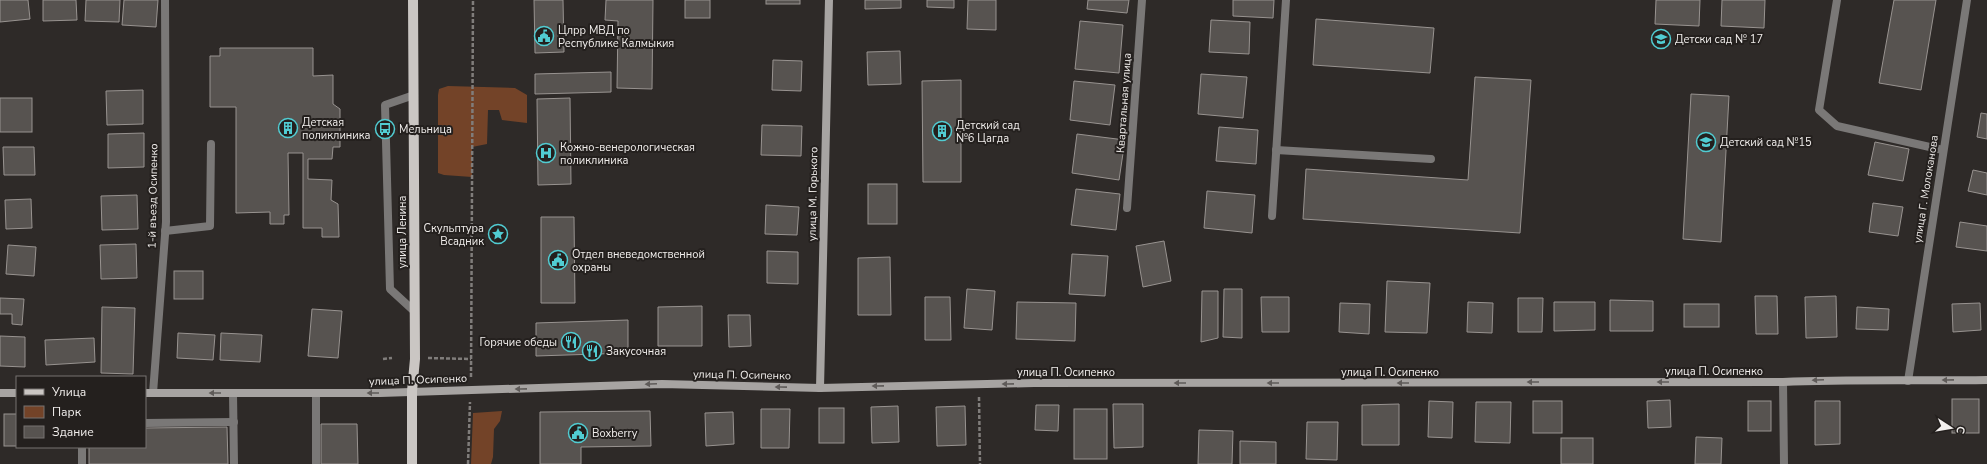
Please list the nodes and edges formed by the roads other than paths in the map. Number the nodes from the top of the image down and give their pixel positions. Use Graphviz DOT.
graph roads {
  1 [pos="165,0"];
  2 [pos="414,0"];
  3 [pos="829,0"];
  4 [pos="1142,0"];
  5 [pos="1286,0"];
  6 [pos="1837,0"];
  7 [pos="1967,0"];
  8 [pos="414,95"];
  9 [pos="211,144"];
  10 [pos="1276,150"];
  11 [pos="1943,150"];
  12 [pos="1431,159"];
  13 [pos="1127,208"];
  14 [pos="1272,216"];
  15 [pos="165,231"];
  16 [pos="414,311"];
  17 [pos="1987,380"];
  18 [pos="1908,381"];
  19 [pos="1784,382"];
  20 [pos="820,388"];
  21 [pos="412,391"];
  22 [pos="0,393"];
  23 [pos="16,393"];
  24 [pos="149,393"];
  25 [pos="233,393"];
  26 [pos="316,393"];
  27 [pos="234,422"];
  28 [pos="146,423"];
  29 [pos="82,448"];
  30 [pos="82,464"];
  31 [pos="234,464"];
  32 [pos="316,464"];
  33 [pos="412,464"];
  34 [pos="1784,464"];
  1 -- 15 [label="street, 1-й въезд Осипенко"];
  2 -- 8 [label="main road, улица Ленина"];
  3 -- 20 [label="main road, улица М. Горького"];
  4 -- 13 [label="street, Квартальная улица"];
  5 -- 10 [label="street"];
  6 -- 11 [label="street"];
  7 -- 11 [label="street, улица Г. Молоканова"];
  8 -- 16 [label="main road, улица Ленина"];
  8 -- 16 [label="street"];
  9 -- 15 [label="street"];
  10 -- 12 [label="street"];
  10 -- 14 [label="street"];
  11 -- 18 [label="street, улица Г. Молоканова"];
  15 -- 24 [label="street, 1-й въезд Осипенко"];
  16 -- 21 [label="main road, улица Ленина"];
  17 -- 18 [label="main road, улица П. Осипенко, one-way"];
  18 -- 19 [label="main road, улица П. Осипенко, one-way"];
  19 -- 20 [label="main road, улица П. Осипенко, one-way"];
  19 -- 34 [label="street"];
  20 -- 21 [label="main road, улица П. Осипенко, one-way"];
  21 -- 26 [label="main road, улица П. Осипенко, one-way"];
  21 -- 33 [label="main road, улица Ленина"];
  22 -- 23 [label="main road"];
  25 -- 24 [label="main road, улица П. Осипенко, one-way"];
  25 -- 26 [label="main road, улица П. Осипенко"];
  25 -- 27 [label="street"];
  26 -- 32 [label="street"];
  27 -- 28 [label="street"];
  27 -- 31 [label="street"];
  29 -- 30 [label="street"];
}
